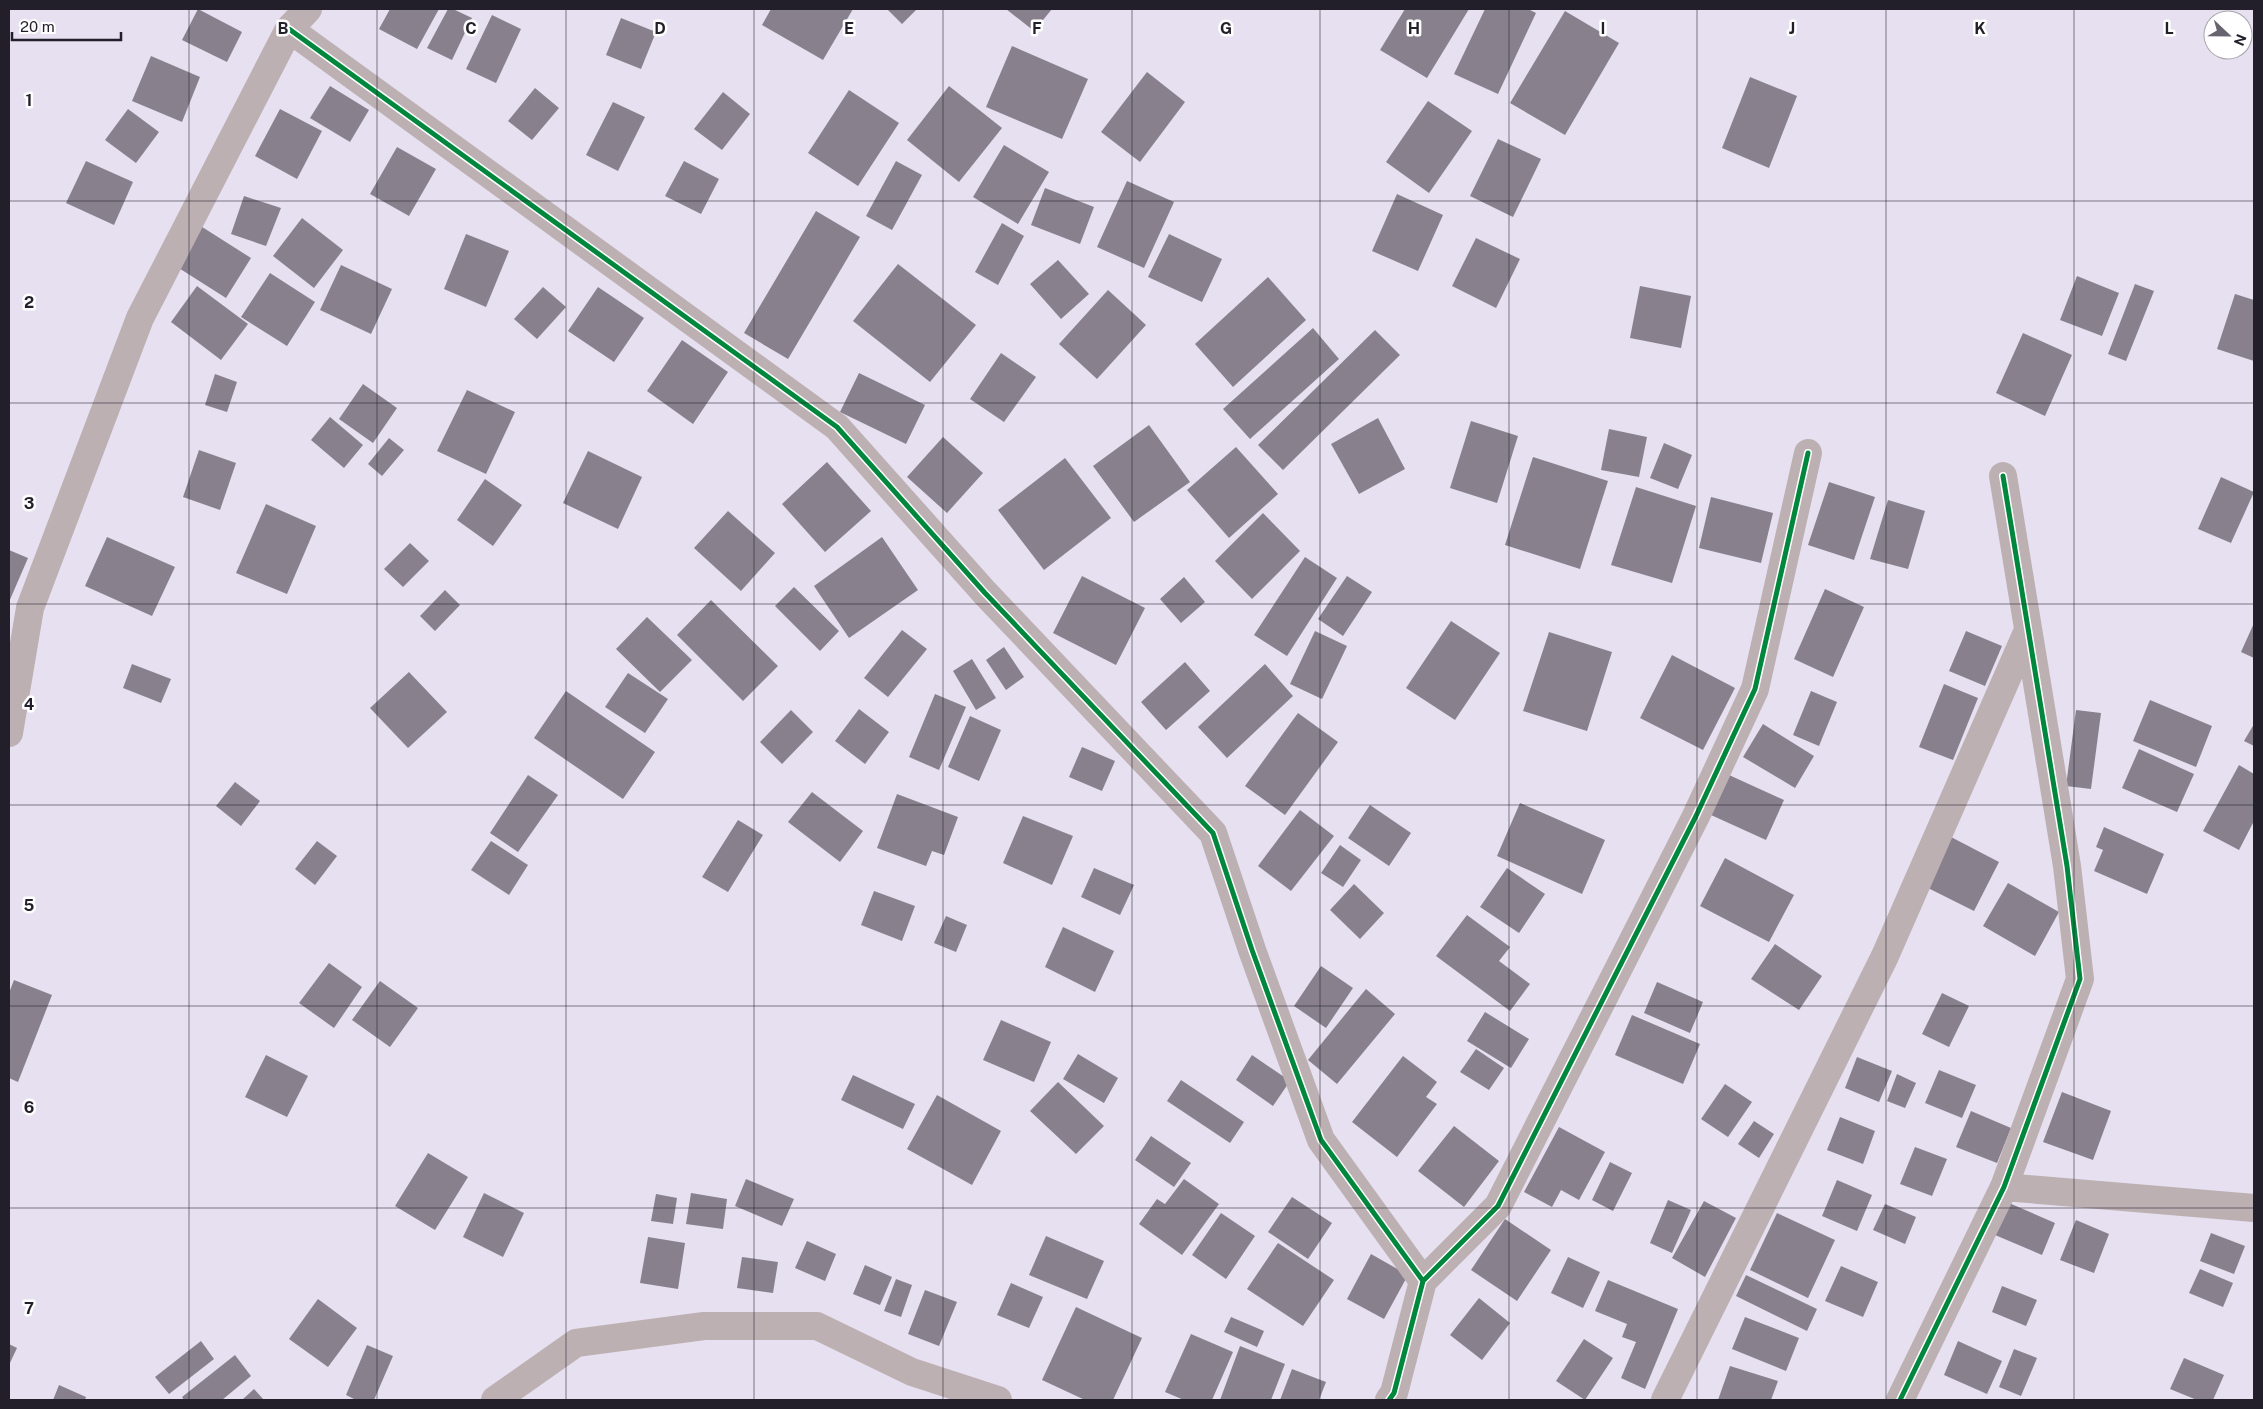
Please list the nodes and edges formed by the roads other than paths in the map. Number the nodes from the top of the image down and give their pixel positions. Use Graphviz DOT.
graph roads {
  1 [pos="308,9"];
  2 [pos="289,30"];
  3 [pos="1808,453"];
  4 [pos="2003,476"];
  5 [pos="2028,630"];
  6 [pos="9,733"];
  7 [pos="2004,1187"];
  8 [pos="2254,1208"];
  9 [pos="1423,1281"];
  10 [pos="1398,1398"];
  11 [pos="495,1400"];
  12 [pos="998,1400"];
  13 [pos="1665,1400"];
  14 [pos="1900,1400"];
  1 -- 2 [label="street"];
  2 -- 6 [label="street"];
  2 -- 9 [label="street"];
  3 -- 9 [label="street"];
  4 -- 5 [label="street"];
  5 -- 7 [label="street"];
  5 -- 13 [label="street"];
  7 -- 8 [label="street"];
  7 -- 14 [label="street"];
  9 -- 10 [label="street"];
  11 -- 12 [label="street"];
}
